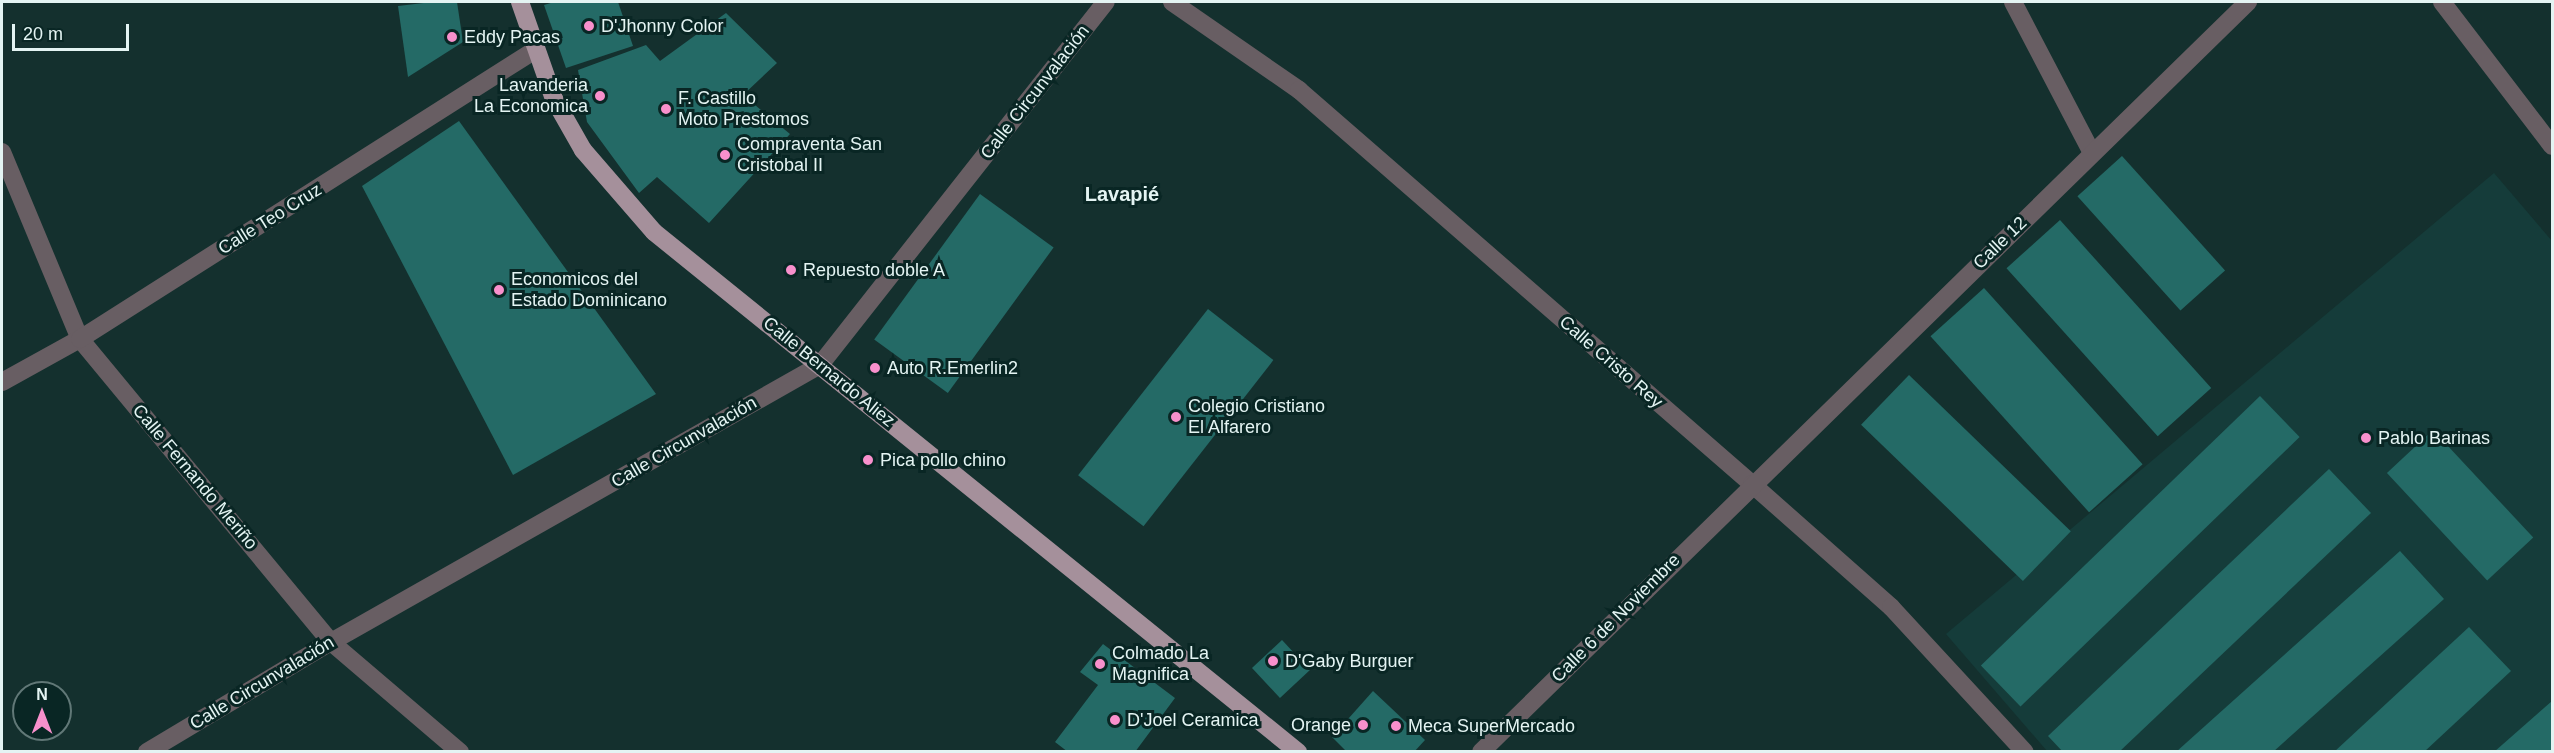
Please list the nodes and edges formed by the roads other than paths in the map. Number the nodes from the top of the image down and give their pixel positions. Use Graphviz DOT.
graph roads {
  1 [pos="520,2"];
  2 [pos="1106,2"];
  3 [pos="1172,2"];
  4 [pos="2013,2"];
  5 [pos="2248,2"];
  6 [pos="2442,2"];
  7 [pos="535,50"];
  8 [pos="2553,146"];
  9 [pos="2,152"];
  10 [pos="2092,153"];
  11 [pos="80,339"];
  12 [pos="820,364"];
  13 [pos="2,382"];
  14 [pos="1752,484"];
  15 [pos="331,642"];
  16 [pos="147,752"];
  17 [pos="460,752"];
  18 [pos="1298,752"];
  19 [pos="1481,752"];
  20 [pos="2025,752"];
  1 -- 7 [label="main road, Calle Bernardo Aliez"];
  2 -- 12 [label="street, Calle Circunvalación"];
  3 -- 14 [label="street, Calle Cristo Rey"];
  4 -- 10 [label="street"];
  5 -- 10 [label="street, Calle 12"];
  6 -- 8 [label="street"];
  7 -- 11 [label="street, Calle Teo Cruz"];
  7 -- 12 [label="main road, Calle Bernardo Aliez"];
  9 -- 11 [label="street, Calle Fernando Meriño"];
  10 -- 14 [label="street, Calle 12"];
  11 -- 13 [label="street, Calle Teo Cruz"];
  11 -- 15 [label="street, Calle Fernando Meriño"];
  12 -- 15 [label="street, Calle Circunvalación"];
  12 -- 18 [label="main road, Calle Bernardo Aliez"];
  14 -- 19 [label="street, Calle 6 de Noviembre"];
  14 -- 20 [label="street, Calle Cristo Rey"];
  15 -- 16 [label="street, Calle Circunvalación"];
  15 -- 17 [label="street, Calle Fernando Meriño"];
}
